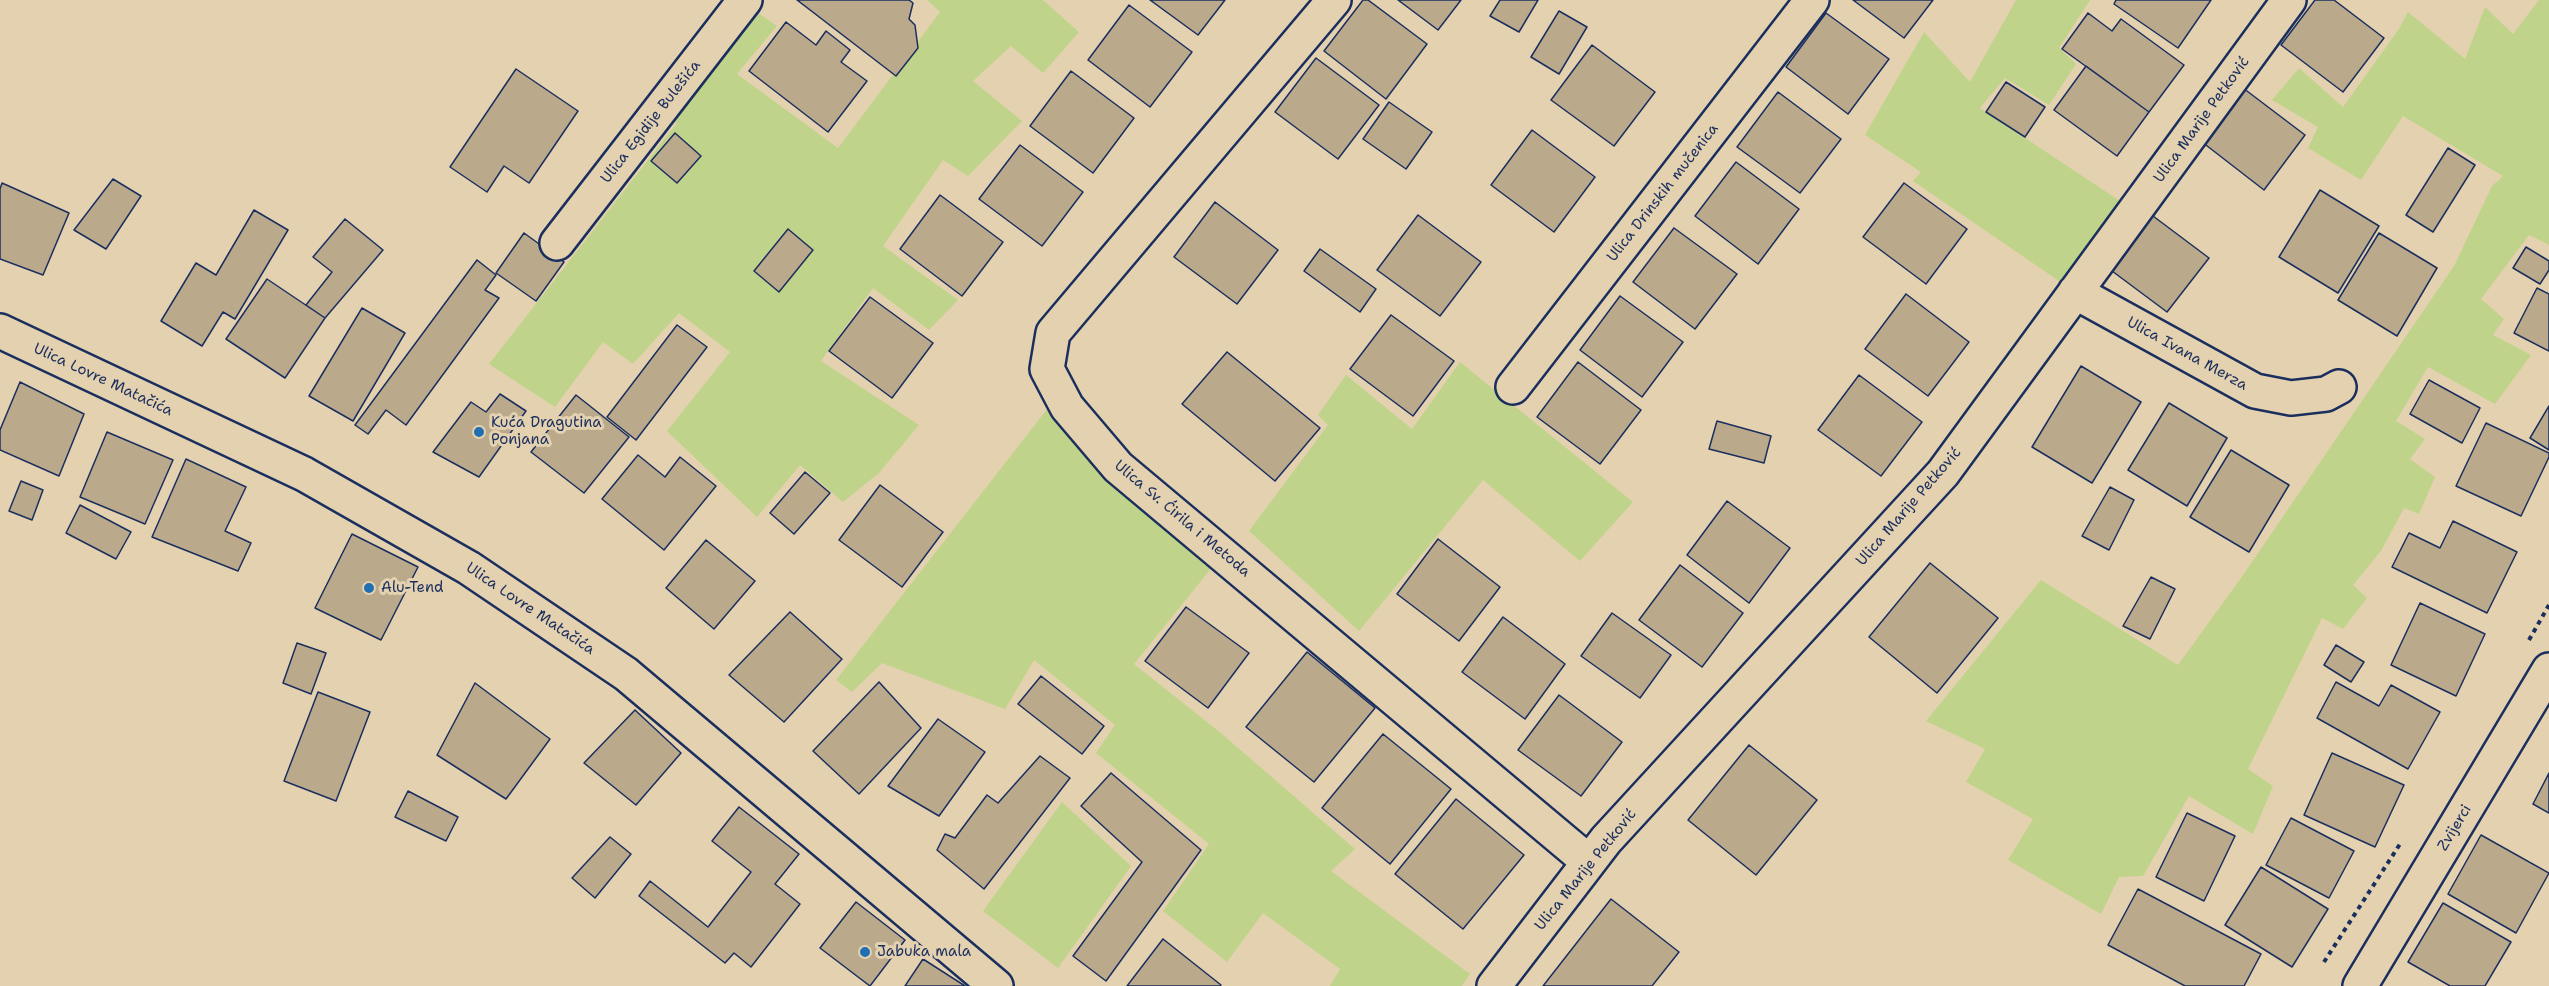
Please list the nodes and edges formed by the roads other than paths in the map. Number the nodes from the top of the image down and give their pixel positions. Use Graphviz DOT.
graph roads {
  1 [pos="745,0"];
  2 [pos="1334,0"];
  3 [pos="1812,0"];
  4 [pos="2289,0"];
  5 [pos="557,243"];
  6 [pos="2075,292"];
  7 [pos="0,331"];
  8 [pos="1513,387"];
  9 [pos="2339,387"];
  10 [pos="2549,670"];
  11 [pos="1589,862"];
  12 [pos="996,986"];
  13 [pos="1494,986"];
  14 [pos="2360,986"];
  1 -- 5 [label="street, Ulica Egidije Bulešića"];
  2 -- 11 [label="street, Ulica Sv. Ćirila i Metoda"];
  3 -- 8 [label="street, Ulica Drinskih mučenica"];
  4 -- 6 [label="street, Ulica Marije Petković"];
  6 -- 9 [label="street, Ulica Ivana Merza"];
  6 -- 11 [label="street, Ulica Marije Petković"];
  7 -- 12 [label="street, Ulica Lovre Matačića"];
  10 -- 14 [label="street, Zvijerci"];
  11 -- 13 [label="street, Ulica Marije Petković"];
}
